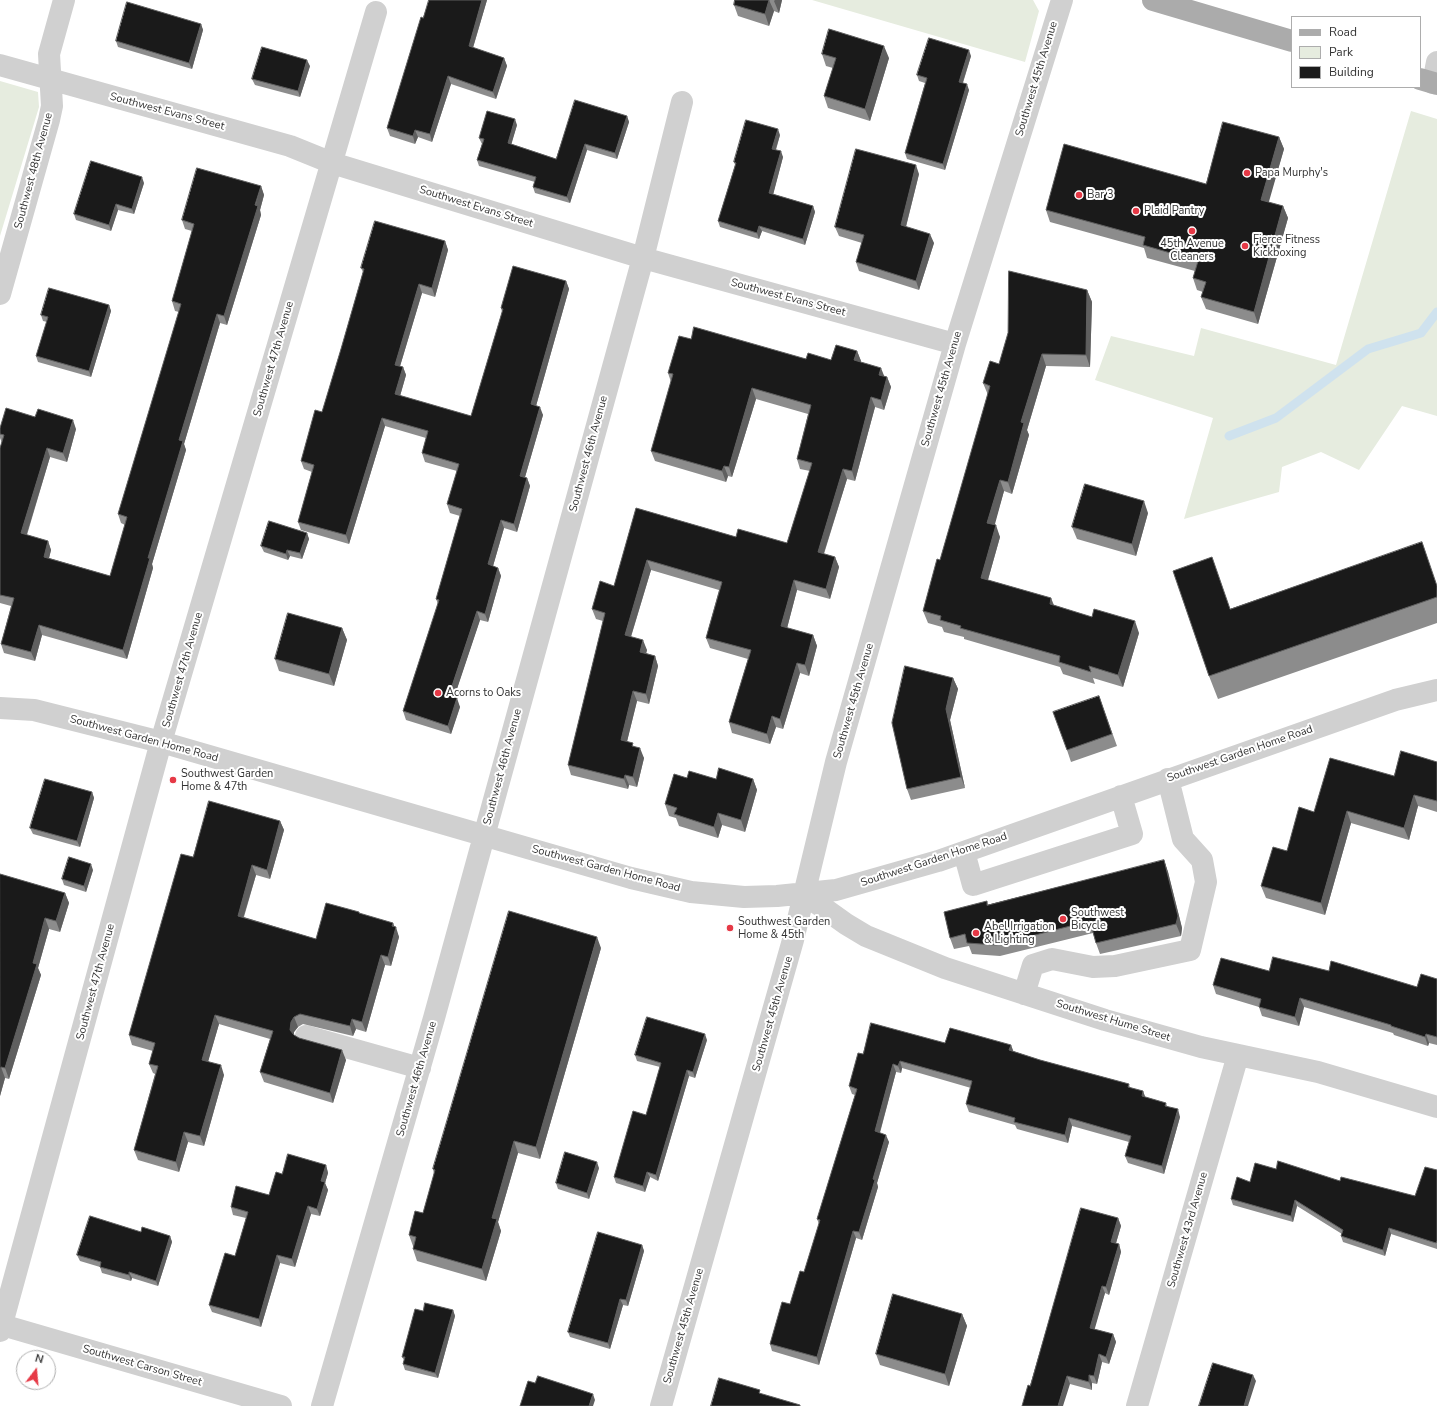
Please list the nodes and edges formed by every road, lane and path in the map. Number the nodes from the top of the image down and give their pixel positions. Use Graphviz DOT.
graph roads {
  1 [pos="64,0"];
  2 [pos="1062,0"];
  3 [pos="1153,0"];
  4 [pos="376,12"];
  5 [pos="1291,41"];
  6 [pos="0,64"];
  7 [pos="51,80"];
  8 [pos="682,102"];
  9 [pos="332,163"];
  10 [pos="643,258"];
  11 [pos="0,294"];
  12 [pos="955,344"];
  13 [pos="1437,690"];
  14 [pos="0,708"];
  15 [pos="161,742"];
  16 [pos="1168,779"];
  17 [pos="1121,796"];
  18 [pos="484,835"];
  19 [pos="964,852"];
  20 [pos="804,894"];
  21 [pos="1024,994"];
  22 [pos="306,1036"];
  23 [pos="1238,1055"];
  24 [pos="420,1068"];
  25 [pos="1437,1107"];
  26 [pos="1,1328"];
  27 [pos="281,1406"];
  28 [pos="322,1406"];
  29 [pos="661,1406"];
  30 [pos="1137,1406"];
  1 -- 7 [label="street, Southwest 48th Avenue"];
  2 -- 12 [label="street, Southwest 45th Avenue"];
  3 -- 5 [label="main road"];
  4 -- 9 [label="street, Southwest 47th Avenue"];
  6 -- 7 [label="street, Southwest Evans Street"];
  7 -- 9 [label="street, Southwest Evans Street"];
  7 -- 11 [label="street, Southwest 48th Avenue"];
  8 -- 10 [label="street, Southwest 46th Avenue"];
  9 -- 10 [label="street, Southwest Evans Street"];
  9 -- 15 [label="street, Southwest 47th Avenue"];
  10 -- 12 [label="street, Southwest Evans Street"];
  10 -- 18 [label="street, Southwest 46th Avenue"];
  12 -- 20 [label="street, Southwest 45th Avenue"];
  13 -- 16 [label="street, Southwest Garden Home Road"];
  14 -- 15 [label="street, Southwest Garden Home Road"];
  15 -- 18 [label="street, Southwest Garden Home Road"];
  15 -- 26 [label="street, Southwest 47th Avenue"];
  16 -- 17 [label="street, Southwest Garden Home Road"];
  16 -- 21 [label="street"];
  17 -- 19 [label="street, Southwest Garden Home Road"];
  17 -- 19 [label="street"];
  18 -- 20 [label="street, Southwest Garden Home Road"];
  18 -- 24 [label="street, Southwest 46th Avenue"];
  19 -- 20 [label="street, Southwest Garden Home Road"];
  20 -- 21 [label="street, Southwest Hume Street"];
  20 -- 29 [label="street, Southwest 45th Avenue"];
  21 -- 23 [label="street, Southwest Hume Street"];
  22 -- 24 [label="street"];
  23 -- 25 [label="street, Southwest Hume Street"];
  23 -- 30 [label="street, Southwest 43rd Avenue"];
  24 -- 28 [label="street, Southwest 46th Avenue"];
  26 -- 27 [label="street, Southwest Carson Street"];
}
